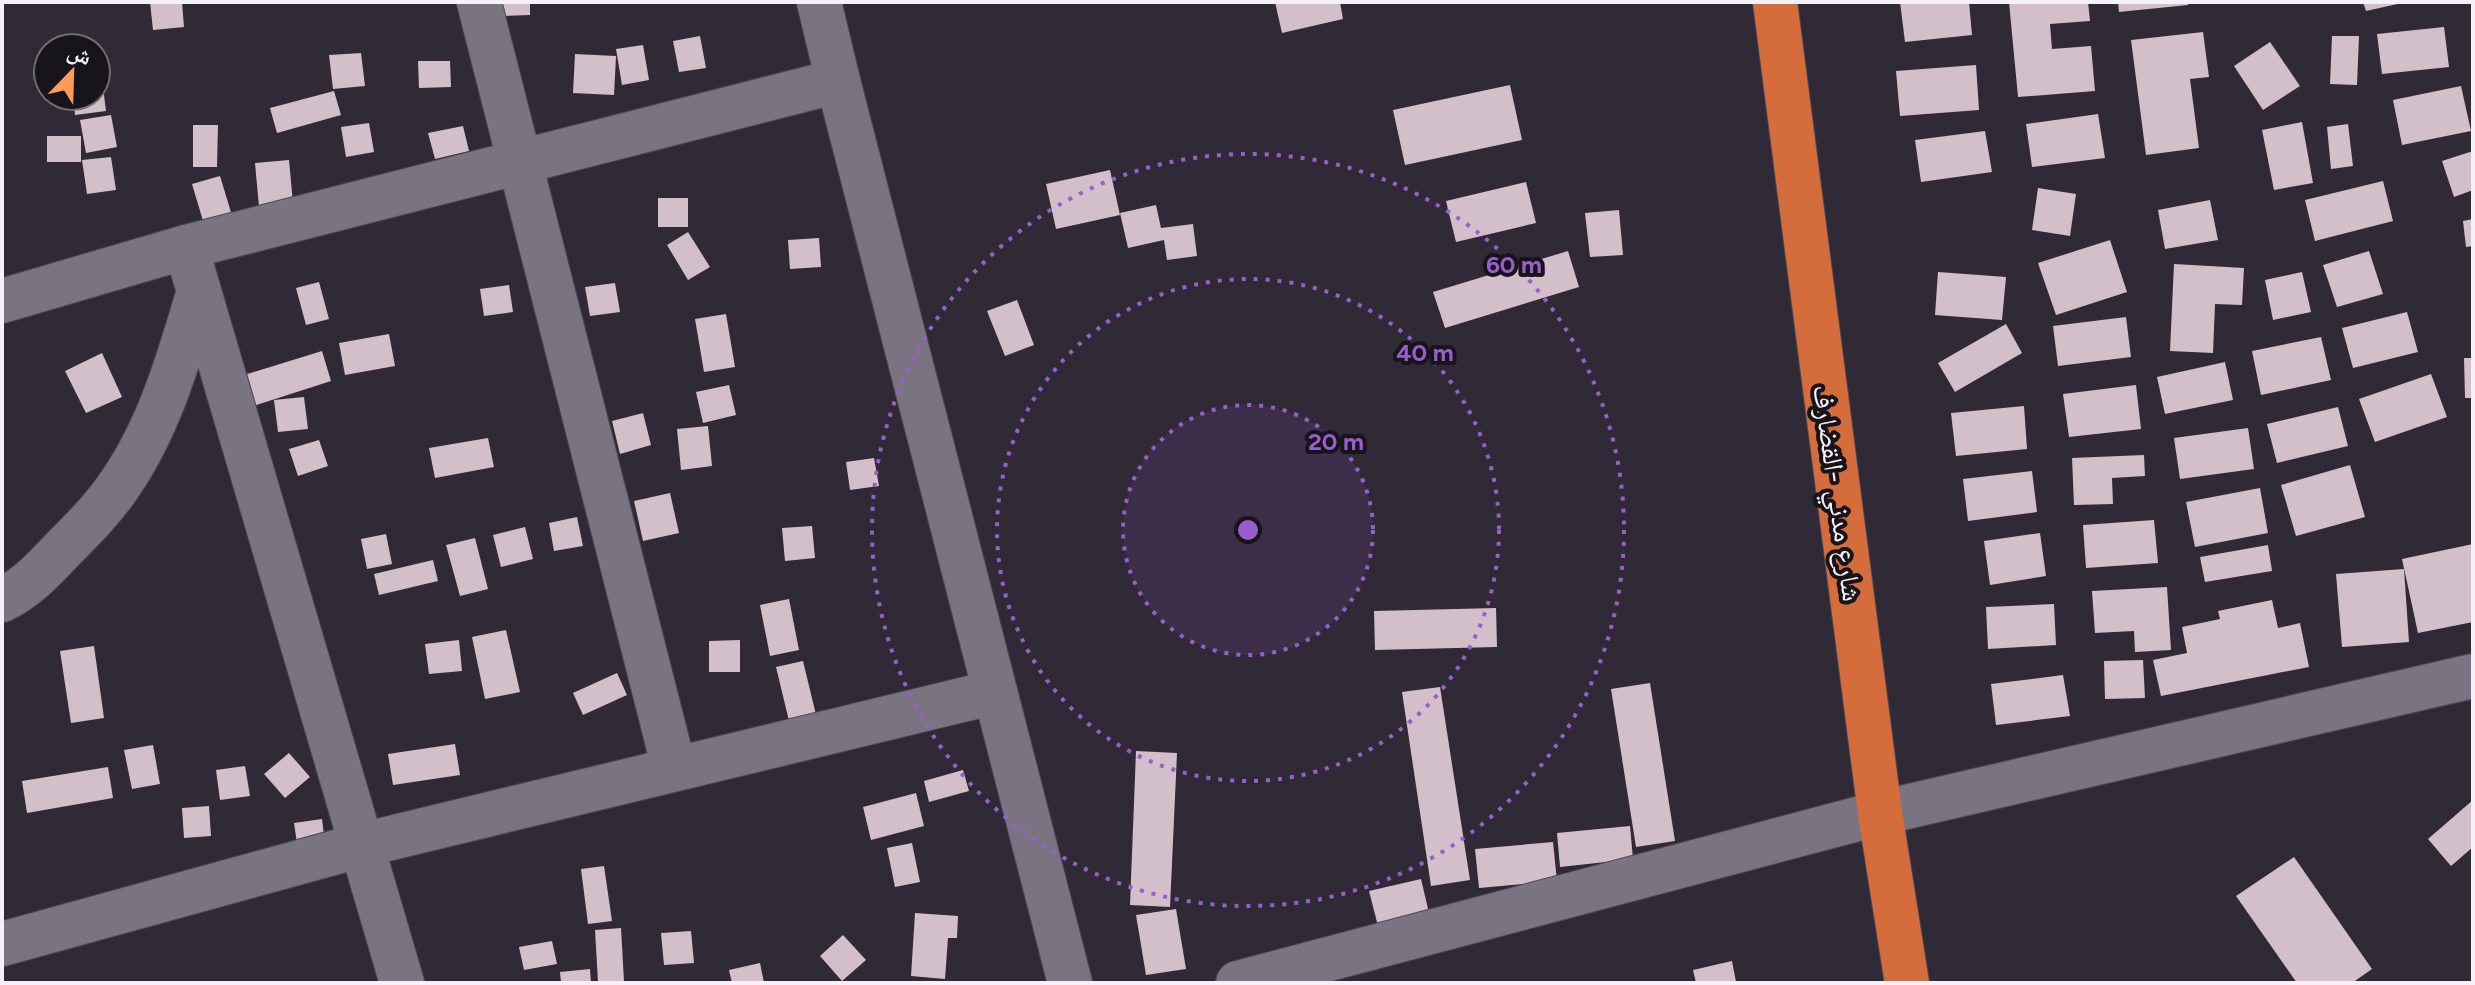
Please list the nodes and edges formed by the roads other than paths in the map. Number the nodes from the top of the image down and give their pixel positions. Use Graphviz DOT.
graph roads {
  1 [pos="479,2"];
  2 [pos="819,2"];
  3 [pos="1775,2"];
  4 [pos="838,81"];
  5 [pos="520,161"];
  6 [pos="186,247"];
  7 [pos="199,291"];
  8 [pos="2,301"];
  9 [pos="2,600"];
  10 [pos="2473,676"];
  11 [pos="995,692"];
  12 [pos="674,768"];
  13 [pos="1880,813"];
  14 [pos="362,845"];
  15 [pos="2,944"];
  16 [pos="402,983"];
  17 [pos="1070,983"];
  18 [pos="1238,983"];
  19 [pos="1907,983"];
  1 -- 5 [label="street"];
  2 -- 4 [label="street"];
  3 -- 13 [label="highway, شارع مدني -القضارف"];
  4 -- 5 [label="street"];
  4 -- 11 [label="street"];
  5 -- 6 [label="street"];
  5 -- 12 [label="street"];
  6 -- 7 [label="street"];
  6 -- 8 [label="street"];
  7 -- 9 [label="street"];
  7 -- 14 [label="street"];
  10 -- 13 [label="street"];
  11 -- 12 [label="street"];
  11 -- 17 [label="street"];
  12 -- 14 [label="street"];
  13 -- 18 [label="street"];
  13 -- 19 [label="highway, شارع مدني -القضارف"];
  14 -- 15 [label="street"];
  14 -- 16 [label="street"];
}
